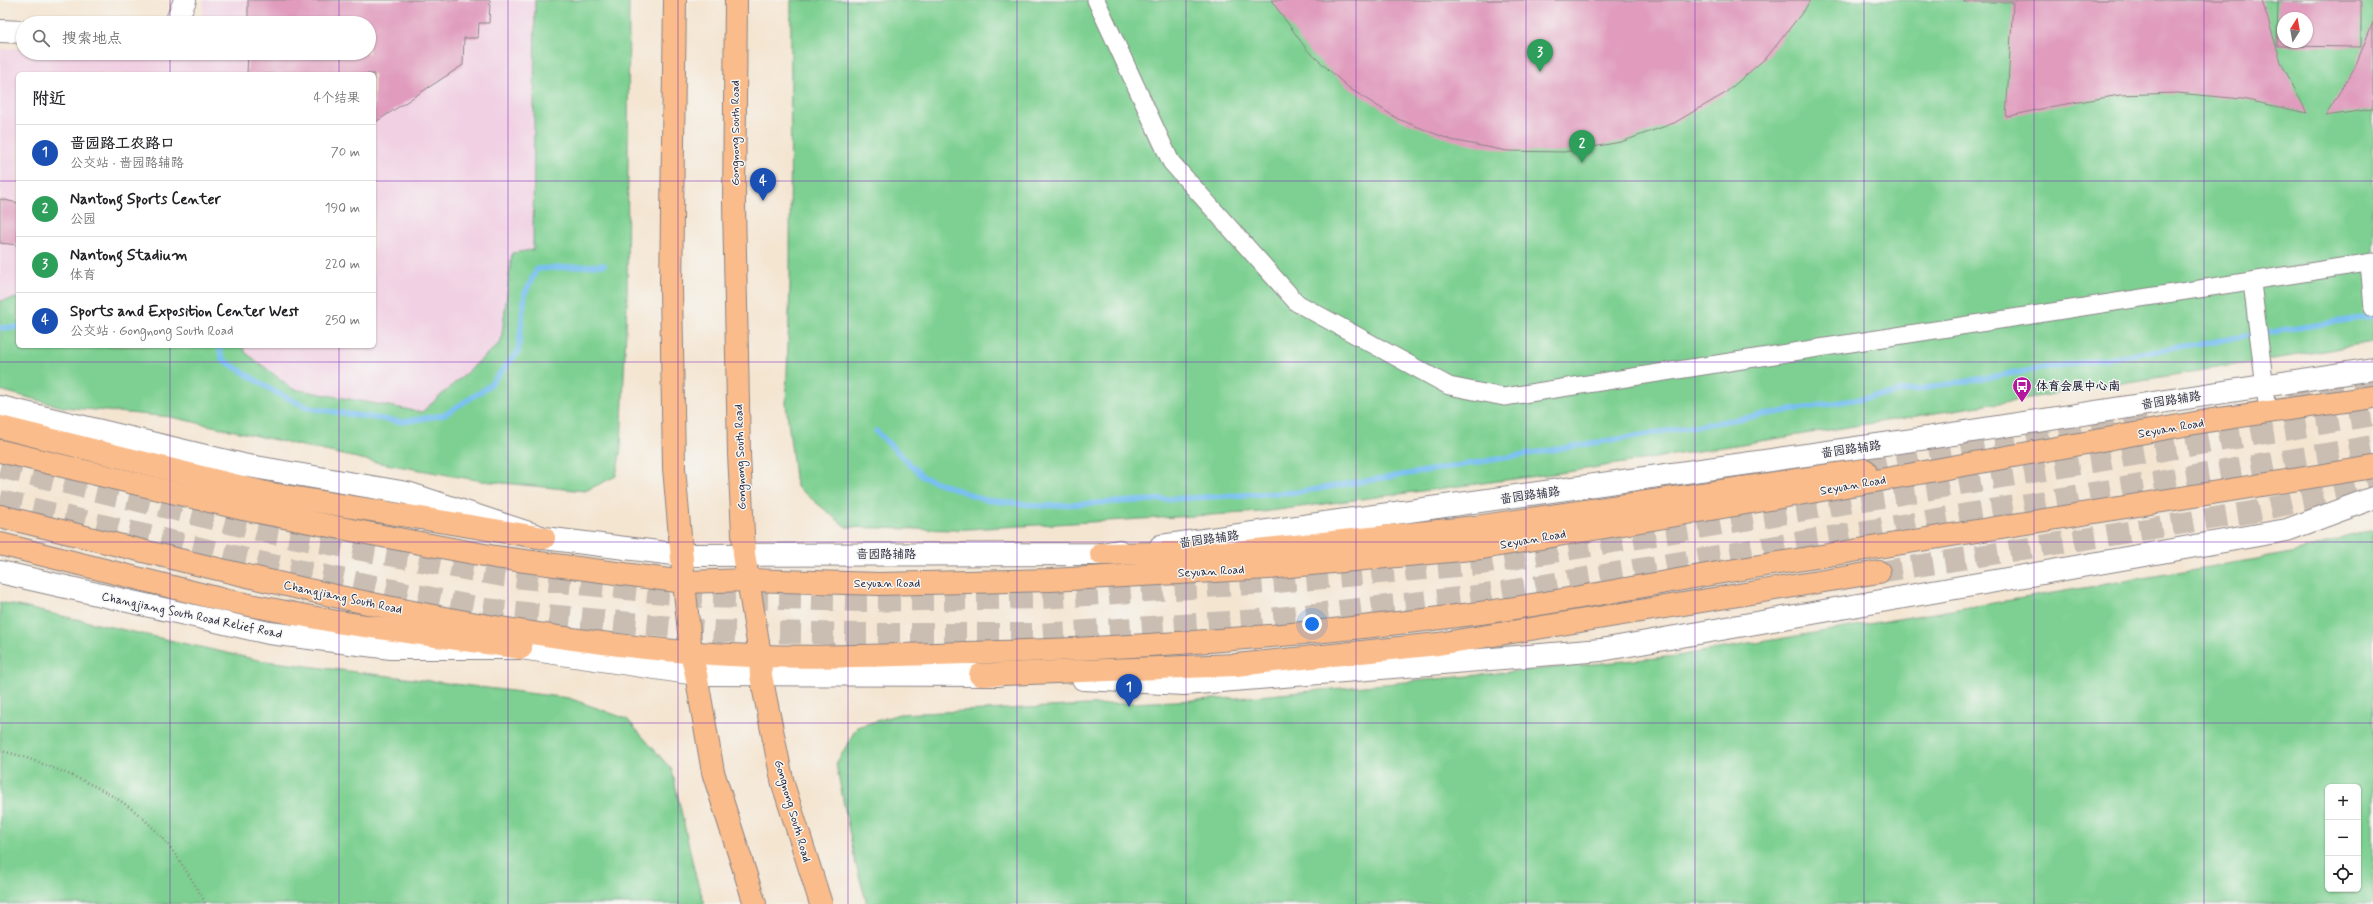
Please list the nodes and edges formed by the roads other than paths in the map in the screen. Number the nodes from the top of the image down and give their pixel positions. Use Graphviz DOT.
graph roads {
  1 [pos="185,0"];
  2 [pos="675,0"];
  3 [pos="736,0"];
  4 [pos="1096,0"];
  5 [pos="179,16"];
  6 [pos="0,31"];
  7 [pos="16,32"];
  8 [pos="2371,263"];
  9 [pos="2252,283"];
  10 [pos="2373,308"];
  11 [pos="2373,369"];
  12 [pos="2264,386"];
  13 [pos="2373,397"];
  14 [pos="0,407"];
  15 [pos="2268,412"];
  16 [pos="0,427"];
  17 [pos="0,451"];
  18 [pos="2373,467"];
  19 [pos="1865,470"];
  20 [pos="2373,498"];
  21 [pos="0,516"];
  22 [pos="544,538"];
  23 [pos="0,544"];
  24 [pos="744,554"];
  25 [pos="1101,554"];
  26 [pos="682,555"];
  27 [pos="0,572"];
  28 [pos="1879,572"];
  29 [pos="749,580"];
  30 [pos="684,582"];
  31 [pos="521,648"];
  32 [pos="691,653"];
  33 [pos="760,665"];
  34 [pos="696,674"];
  35 [pos="980,675"];
  36 [pos="755,904"];
  37 [pos="821,904"];
  1 -- 5 [label="street"];
  2 -- 26 [label="main road"];
  3 -- 24 [label="main road, Gongnong South Road"];
  4 -- 9 [label="street"];
  6 -- 7 [label="street"];
  8 -- 9 [label="street"];
  8 -- 10 [label="street"];
  9 -- 12 [label="street"];
  11 -- 12 [label="street, 啬园路辅路"];
  12 -- 15 [label="street"];
  12 -- 25 [label="street, 啬园路辅路"];
  13 -- 15 [label="main road, Seyuan Road"];
  14 -- 22 [label="street"];
  15 -- 29 [label="main road, Seyuan Road"];
  16 -- 22 [label="main road"];
  17 -- 30 [label="main road"];
  18 -- 33 [label="main road"];
  19 -- 25 [label="main road"];
  20 -- 35 [label="street"];
  21 -- 32 [label="main road, Changjiang South Road"];
  22 -- 26 [label="street"];
  23 -- 31 [label="main road"];
  24 -- 25 [label="street, 啬园路辅路"];
  24 -- 26 [label="street, 啬园路辅路"];
  24 -- 29 [label="main road, Gongnong South Road"];
  26 -- 30 [label="main road"];
  27 -- 31 [label="street, Changjiang South Road Relief Road"];
  28 -- 35 [label="main road"];
  29 -- 30 [label="main road, Seyuan Road"];
  29 -- 33 [label="main road, Gongnong South Road"];
  30 -- 32 [label="main road"];
  31 -- 34 [label="street, Changjiang South Road Relief Road"];
  32 -- 33 [label="main road"];
  32 -- 34 [label="main road"];
  33 -- 34 [label="street"];
  33 -- 35 [label="street"];
  33 -- 37 [label="main road, Gongnong South Road"];
  34 -- 36 [label="main road"];
}
